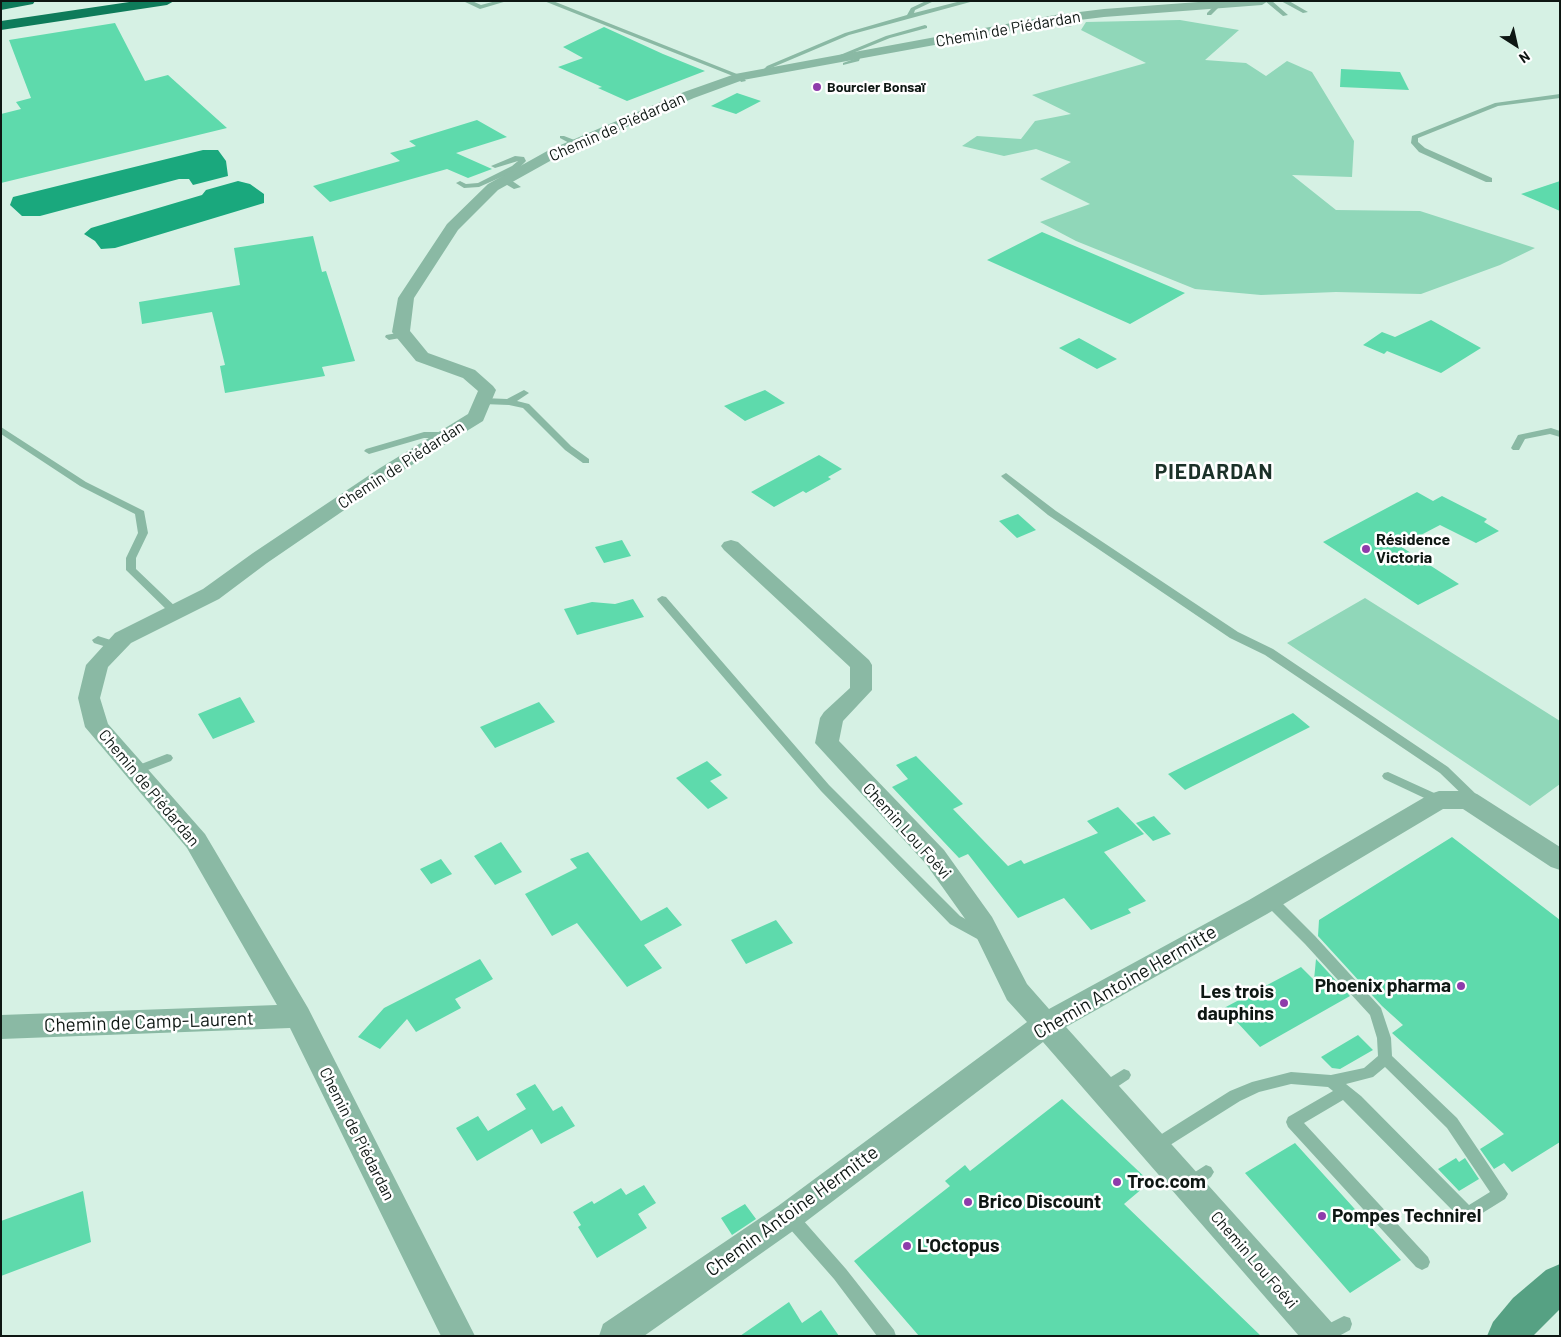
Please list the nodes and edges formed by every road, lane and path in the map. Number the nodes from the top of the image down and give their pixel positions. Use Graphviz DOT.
graph roads {
  1 [pos="28,1"];
  2 [pos="75,1"];
  3 [pos="123,1"];
  4 [pos="167,1"];
  5 [pos="466,1"];
  6 [pos="504,1"];
  7 [pos="548,1"];
  8 [pos="931,1"];
  9 [pos="971,1"];
  10 [pos="1262,1"];
  11 [pos="1268,1"];
  12 [pos="1284,1"];
  13 [pos="1,6"];
  14 [pos="1305,12"];
  15 [pos="1,14"];
  16 [pos="1285,15"];
  17 [pos="909,16"];
  18 [pos="1,24"];
  19 [pos="925,27"];
  20 [pos="845,60"];
  21 [pos="763,72"];
  22 [pos="742,79"];
  23 [pos="1560,96"];
  24 [pos="495,166"];
  25 [pos="515,177"];
  26 [pos="1489,180"];
  27 [pos="460,183"];
  28 [pos="524,393"];
  29 [pos="483,401"];
  30 [pos="508,402"];
  31 [pos="1,430"];
  32 [pos="1560,434"];
  33 [pos="448,435"];
  34 [pos="1516,448"];
  35 [pos="370,451"];
  36 [pos="586,461"];
  37 [pos="1006,476"];
  38 [pos="732,546"];
  39 [pos="662,598"];
  40 [pos="176,612"];
  41 [pos="98,640"];
  42 [pos="116,646"];
  43 [pos="167,758"];
  44 [pos="135,771"];
  45 [pos="1388,776"];
  46 [pos="1439,800"];
  47 [pos="1487,812"];
  48 [pos="1560,860"];
  49 [pos="1270,900"];
  50 [pos="991,940"];
  51 [pos="298,1016"];
  52 [pos="1046,1024"];
  53 [pos="1,1027"];
  54 [pos="1385,1058"];
  55 [pos="1331,1081"];
  56 [pos="1345,1091"];
  57 [pos="1154,1147"];
  58 [pos="789,1216"];
  59 [pos="1422,1262"];
  60 [pos="1560,1283"];
  61 [pos="1344,1324"];
  62 [pos="459,1336"];
  63 [pos="615,1336"];
  64 [pos="888,1336"];
  65 [pos="1322,1336"];
  66 [pos="1507,1336"];
  1 -- 13 [label="highway"];
  2 -- 15 [label="highway"];
  3 -- 18 [label="highway"];
  4 -- 18 [label="highway"];
  5 -- 6 [label="lane"];
  7 -- 22 [label="lane"];
  8 -- 17 [label="lane"];
  9 -- 17 [label="lane"];
  10 -- 20 [label="street, Chemin de Piédardan"];
  11 -- 16 [label="lane"];
  12 -- 14 [label="lane"];
  17 -- 21 [label="lane"];
  19 -- 20 [label="lane"];
  20 -- 21 [label="street, Chemin de Piédardan"];
  21 -- 22 [label="street, Chemin de Piédardan"];
  22 -- 25 [label="street, Chemin de Piédardan"];
  23 -- 26 [label="lane"];
  24 -- 25 [label="lane"];
  25 -- 27 [label="lane"];
  25 -- 29 [label="street, Chemin de Piédardan"];
  28 -- 30 [label="lane"];
  29 -- 30 [label="lane"];
  29 -- 33 [label="street, Chemin de Piédardan"];
  30 -- 36 [label="lane"];
  31 -- 40 [label="lane"];
  32 -- 34 [label="lane"];
  33 -- 35 [label="lane"];
  33 -- 40 [label="street, Chemin de Piédardan"];
  37 -- 47 [label="lane"];
  38 -- 50 [label="street, Chemin Lou Foévi"];
  39 -- 50 [label="lane"];
  40 -- 42 [label="street, Chemin de Piédardan"];
  41 -- 42 [label="lane"];
  42 -- 44 [label="street, Chemin de Piédardan"];
  43 -- 44 [label="lane"];
  44 -- 51 [label="street, Chemin de Piédardan"];
  45 -- 46 [label="lane"];
  46 -- 47 [label="street"];
  46 -- 49 [label="street, Chemin Antoine Hermitte"];
  47 -- 48 [label="street"];
  49 -- 52 [label="street, Chemin Antoine Hermitte"];
  49 -- 54 [label="lane"];
  50 -- 52 [label="street, Chemin Lou Foévi"];
  51 -- 53 [label="street, Chemin de Camp-Laurent"];
  51 -- 62 [label="street, Chemin de Piédardan"];
  52 -- 57 [label="street, Chemin Lou Foévi"];
  52 -- 58 [label="street, Chemin Antoine Hermitte"];
  54 -- 55 [label="lane"];
  54 -- 56 [label="lane"];
  55 -- 56 [label="lane"];
  55 -- 57 [label="lane"];
  56 -- 59 [label="lane"];
  57 -- 65 [label="street, Chemin Lou Foévi"];
  58 -- 63 [label="street, Chemin Antoine Hermitte"];
  58 -- 64 [label="lane"];
  60 -- 66 [label="main road"];
  61 -- 65 [label="lane"];
}
